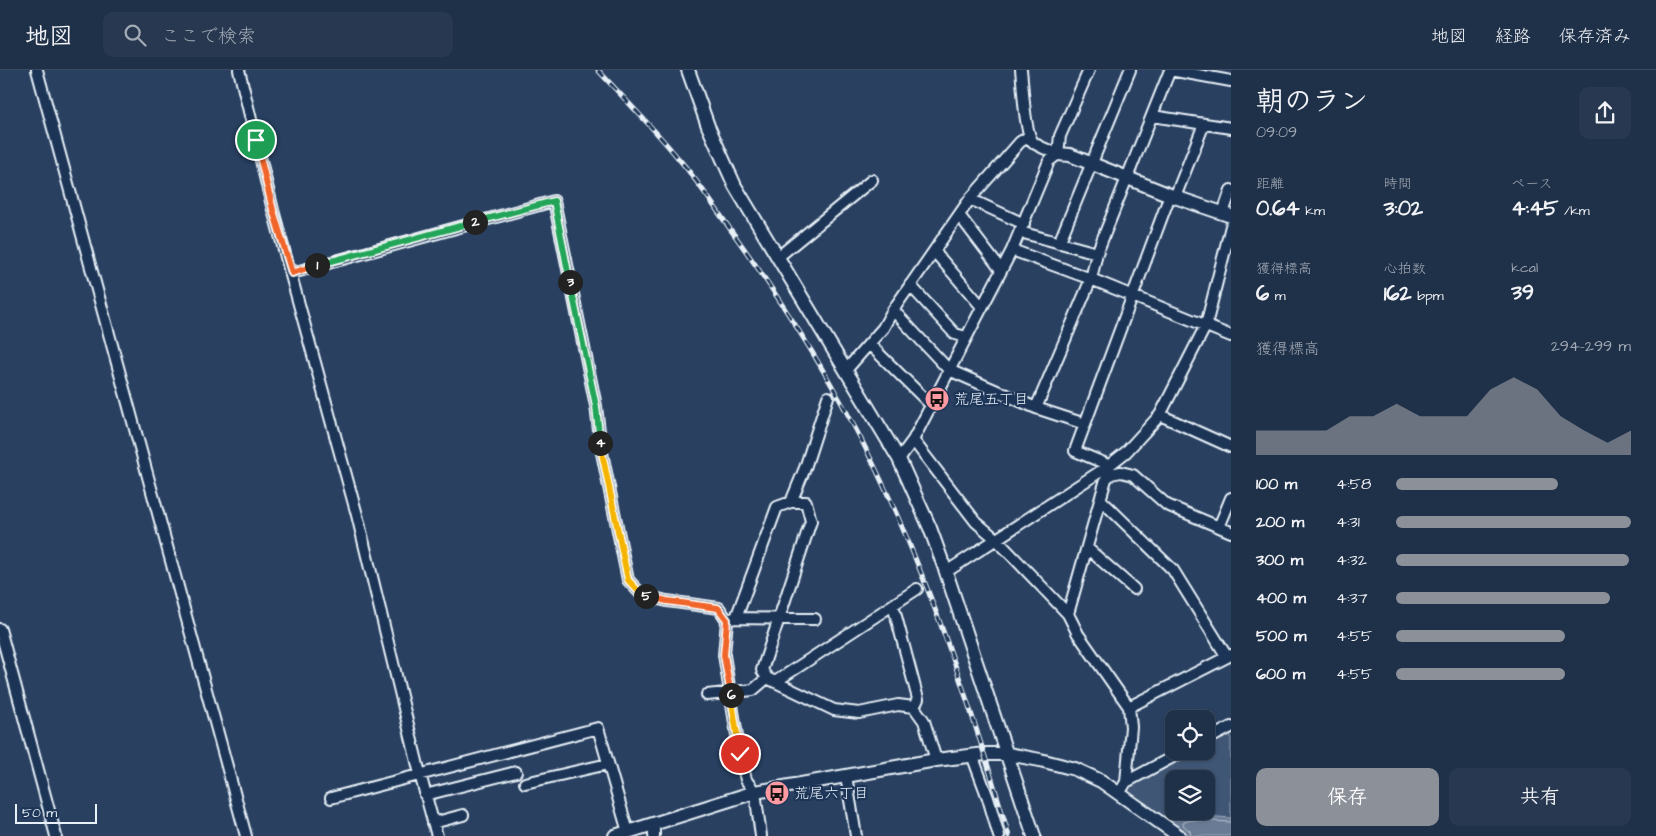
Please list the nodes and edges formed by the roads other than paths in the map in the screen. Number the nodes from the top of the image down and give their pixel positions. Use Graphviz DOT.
graph roads {
  1 [pos="36,70"];
  2 [pos="239,70"];
  3 [pos="688,70"];
  4 [pos="1021,70"];
  5 [pos="1089,70"];
  6 [pos="1130,70"];
  7 [pos="1170,70"];
  8 [pos="1231,70"];
  9 [pos="1196,72"];
  10 [pos="1231,81"];
  11 [pos="1152,116"];
  12 [pos="1204,124"];
  13 [pos="1231,128"];
  14 [pos="1030,136"];
  15 [pos="1058,154"];
  16 [pos="1091,164"];
  17 [pos="1126,178"];
  18 [pos="872,180"];
  19 [pos="1231,190"];
  20 [pos="1172,196"];
  21 [pos="970,199"];
  22 [pos="1227,214"];
  23 [pos="959,215"];
  24 [pos="1231,226"];
  25 [pos="1022,228"];
  26 [pos="1059,243"];
  27 [pos="1012,250"];
  28 [pos="934,251"];
  29 [pos="1097,253"];
  30 [pos="778,257"];
  31 [pos="1001,270"];
  32 [pos="292,273"];
  33 [pos="1091,279"];
  34 [pos="910,285"];
  35 [pos="1134,296"];
  36 [pos="982,307"];
  37 [pos="893,310"];
  38 [pos="1206,325"];
  39 [pos="1231,336"];
  40 [pos="966,337"];
  41 [pos="869,344"];
  42 [pos="846,370"];
  43 [pos="949,370"];
  44 [pos="828,396"];
  45 [pos="931,405"];
  46 [pos="1036,408"];
  47 [pos="1160,415"];
  48 [pos="1085,424"];
  49 [pos="913,440"];
  50 [pos="1231,446"];
  51 [pos="899,459"];
  52 [pos="1109,470"];
  53 [pos="1231,498"];
  54 [pos="1100,500"];
  55 [pos="792,502"];
  56 [pos="1219,526"];
  57 [pos="1231,532"];
  58 [pos="997,540"];
  59 [pos="1087,548"];
  60 [pos="946,572"];
  61 [pos="917,589"];
  62 [pos="1134,589"];
  63 [pos="893,605"];
  64 [pos="1068,614"];
  65 [pos="779,618"];
  66 [pos="731,619"];
  67 [pos="815,619"];
  68 [pos="0,629"];
  69 [pos="1229,656"];
  70 [pos="771,680"];
  71 [pos="731,692"];
  72 [pos="707,695"];
  73 [pos="914,707"];
  74 [pos="1129,707"];
  75 [pos="1231,727"];
  76 [pos="1215,735"];
  77 [pos="1008,754"];
  78 [pos="972,755"];
  79 [pos="936,760"];
  80 [pos="1167,760"];
  81 [pos="608,764"];
  82 [pos="516,772"];
  83 [pos="420,774"];
  84 [pos="846,776"];
  85 [pos="1126,782"];
  86 [pos="525,783"];
  87 [pos="754,792"];
  88 [pos="1119,794"];
  89 [pos="426,795"];
  90 [pos="331,798"];
  91 [pos="463,815"];
  92 [pos="433,823"];
  93 [pos="654,830"];
  94 [pos="628,832"];
  95 [pos="434,835"];
  96 [pos="56,836"];
  97 [pos="246,836"];
  98 [pos="615,836"];
  99 [pos="761,836"];
  100 [pos="856,836"];
  101 [pos="998,836"];
  102 [pos="1034,836"];
  103 [pos="1179,836"];
  1 -- 97 [label="street"];
  2 -- 32 [label="street"];
  3 -- 30 [label="street"];
  4 -- 14 [label="street"];
  5 -- 15 [label="street"];
  6 -- 16 [label="street"];
  7 -- 9 [label="street"];
  7 -- 11 [label="street"];
  8 -- 10 [label="street"];
  9 -- 10 [label="street"];
  11 -- 12 [label="street"];
  11 -- 17 [label="street"];
  12 -- 13 [label="street"];
  12 -- 20 [label="street"];
  14 -- 15 [label="street"];
  14 -- 21 [label="street"];
  15 -- 16 [label="street"];
  15 -- 25 [label="street"];
  16 -- 17 [label="street"];
  16 -- 26 [label="street"];
  17 -- 20 [label="street"];
  17 -- 29 [label="street"];
  18 -- 30 [label="street"];
  19 -- 22 [label="street"];
  20 -- 22 [label="street"];
  20 -- 35 [label="street"];
  21 -- 23 [label="street"];
  21 -- 25 [label="street"];
  23 -- 28 [label="street"];
  23 -- 31 [label="street"];
  24 -- 38 [label="street"];
  25 -- 26 [label="street"];
  25 -- 27 [label="street"];
  26 -- 29 [label="street"];
  27 -- 31 [label="street"];
  27 -- 33 [label="street"];
  28 -- 34 [label="street"];
  28 -- 36 [label="street"];
  29 -- 33 [label="street"];
  30 -- 42 [label="street"];
  31 -- 36 [label="street"];
  32 -- 66 [label="street"];
  32 -- 83 [label="street"];
  33 -- 35 [label="street"];
  33 -- 46 [label="street"];
  34 -- 37 [label="street"];
  34 -- 40 [label="street"];
  35 -- 38 [label="street"];
  35 -- 48 [label="street"];
  36 -- 40 [label="street"];
  37 -- 41 [label="street"];
  37 -- 43 [label="street"];
  38 -- 39 [label="street"];
  38 -- 47 [label="street"];
  40 -- 43 [label="street"];
  41 -- 42 [label="street"];
  41 -- 45 [label="street"];
  42 -- 51 [label="street"];
  43 -- 45 [label="street"];
  43 -- 46 [label="street"];
  44 -- 55 [label="street"];
  45 -- 49 [label="street"];
  46 -- 48 [label="street"];
  47 -- 50 [label="street"];
  47 -- 52 [label="street"];
  48 -- 52 [label="street"];
  49 -- 51 [label="street"];
  49 -- 58 [label="street"];
  51 -- 60 [label="street"];
  52 -- 54 [label="street"];
  52 -- 56 [label="street"];
  52 -- 58 [label="street"];
  53 -- 56 [label="street"];
  54 -- 59 [label="street"];
  54 -- 69 [label="street"];
  55 -- 65 [label="street"];
  55 -- 66 [label="street"];
  56 -- 57 [label="street"];
  58 -- 60 [label="street"];
  58 -- 64 [label="street"];
  59 -- 62 [label="street"];
  59 -- 64 [label="street"];
  60 -- 77 [label="street"];
  61 -- 63 [label="street"];
  63 -- 70 [label="street"];
  63 -- 73 [label="street"];
  64 -- 74 [label="street"];
  65 -- 66 [label="street"];
  65 -- 67 [label="street"];
  65 -- 70 [label="street"];
  66 -- 71 [label="street"];
  68 -- 96 [label="street"];
  69 -- 74 [label="street"];
  70 -- 71 [label="street"];
  70 -- 73 [label="street"];
  71 -- 72 [label="street"];
  71 -- 87 [label="street"];
  73 -- 79 [label="street"];
  74 -- 85 [label="street"];
  75 -- 76 [label="street"];
  77 -- 78 [label="street"];
  77 -- 88 [label="street"];
  77 -- 102 [label="street"];
  78 -- 79 [label="street"];
  78 -- 101 [label="street"];
  79 -- 84 [label="street"];
  80 -- 85 [label="street"];
  81 -- 83 [label="street"];
  81 -- 86 [label="street"];
  81 -- 94 [label="street"];
  82 -- 89 [label="street"];
  83 -- 89 [label="street"];
  83 -- 90 [label="street"];
  84 -- 87 [label="street"];
  84 -- 100 [label="street"];
  85 -- 88 [label="street"];
  87 -- 93 [label="street"];
  87 -- 99 [label="street"];
  88 -- 103 [label="street"];
  89 -- 92 [label="street"];
  91 -- 92 [label="street"];
  92 -- 95 [label="street"];
  93 -- 94 [label="street"];
  94 -- 98 [label="street"];
}
